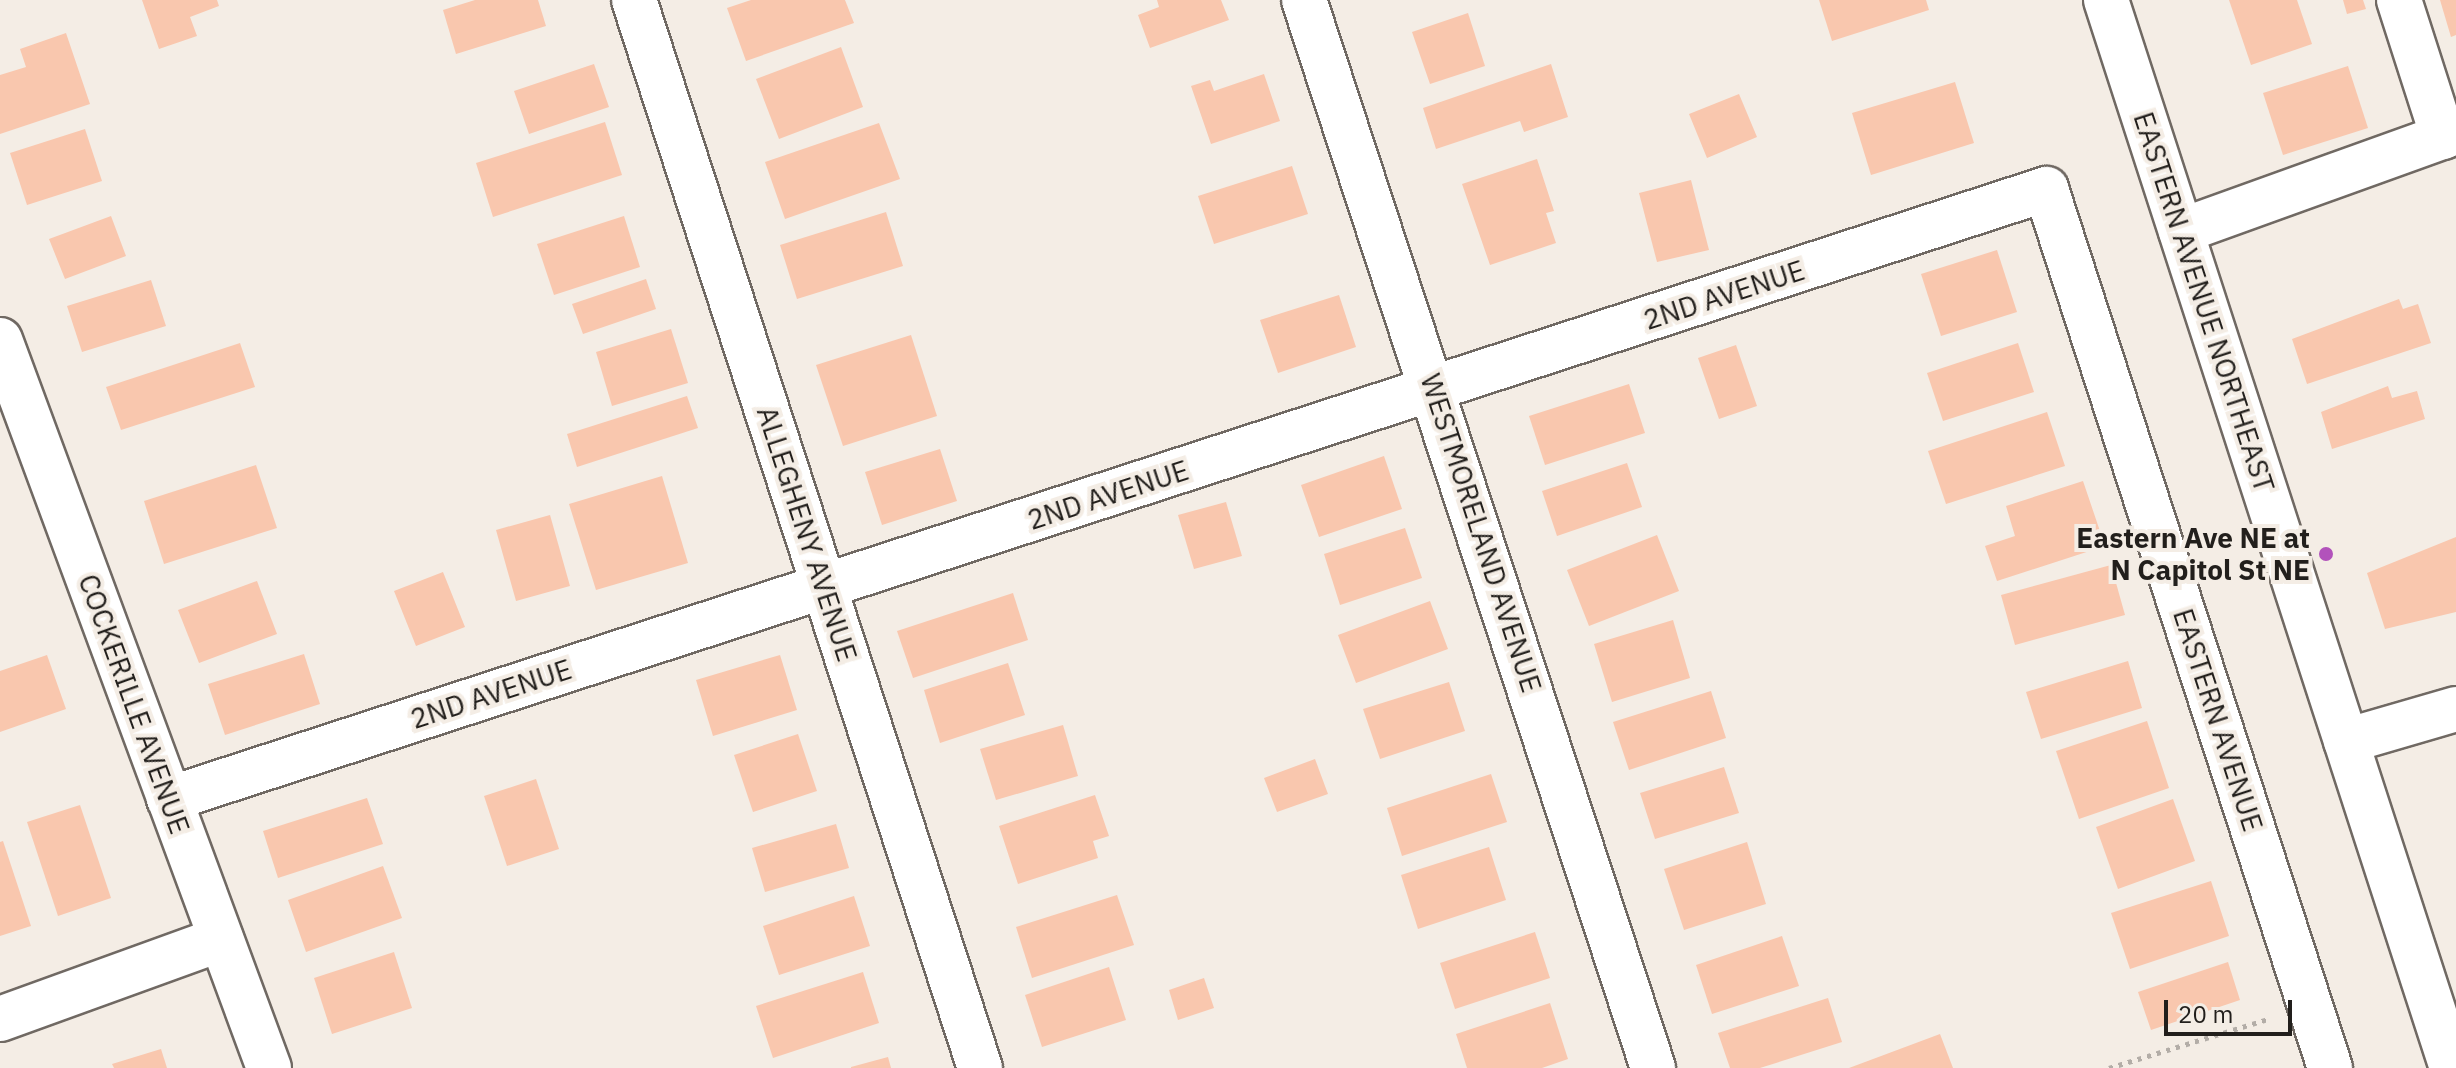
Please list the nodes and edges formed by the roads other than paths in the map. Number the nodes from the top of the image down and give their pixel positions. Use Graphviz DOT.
graph roads {
  1 [pos="634,0"];
  2 [pos="1304,0"];
  3 [pos="2106,0"];
  4 [pos="2399,0"];
  5 [pos="2450,134"];
  6 [pos="2046,189"];
  7 [pos="2181,231"];
  8 [pos="0,340"];
  9 [pos="1436,390"];
  10 [pos="824,586"];
  11 [pos="2456,709"];
  12 [pos="2346,741"];
  13 [pos="169,799"];
  14 [pos="221,939"];
  15 [pos="0,1019"];
  16 [pos="269,1068"];
  17 [pos="980,1068"];
  18 [pos="1653,1068"];
  19 [pos="2330,1068"];
  20 [pos="2452,1068"];
  1 -- 10 [label="street, ALLEGHENY AVENUE"];
  2 -- 9 [label="street, WESTMORELAND AVENUE"];
  3 -- 7 [label="street, EASTERN AVENUE NORTHEAST"];
  4 -- 5 [label="street"];
  5 -- 7 [label="street"];
  6 -- 9 [label="street, 2ND AVENUE"];
  6 -- 19 [label="street, EASTERN AVENUE"];
  7 -- 12 [label="street, EASTERN AVENUE NORTHEAST"];
  8 -- 13 [label="street, COCKERILLE AVENUE"];
  9 -- 10 [label="street, 2ND AVENUE"];
  9 -- 18 [label="street, WESTMORELAND AVENUE"];
  10 -- 13 [label="street, 2ND AVENUE"];
  10 -- 17 [label="street, ALLEGHENY AVENUE"];
  11 -- 12 [label="street"];
  12 -- 20 [label="street, EASTERN AVENUE NORTHEAST"];
  13 -- 14 [label="street, COCKERILLE AVENUE"];
  14 -- 15 [label="street"];
  14 -- 16 [label="street, COCKERILLE AVENUE"];
}
